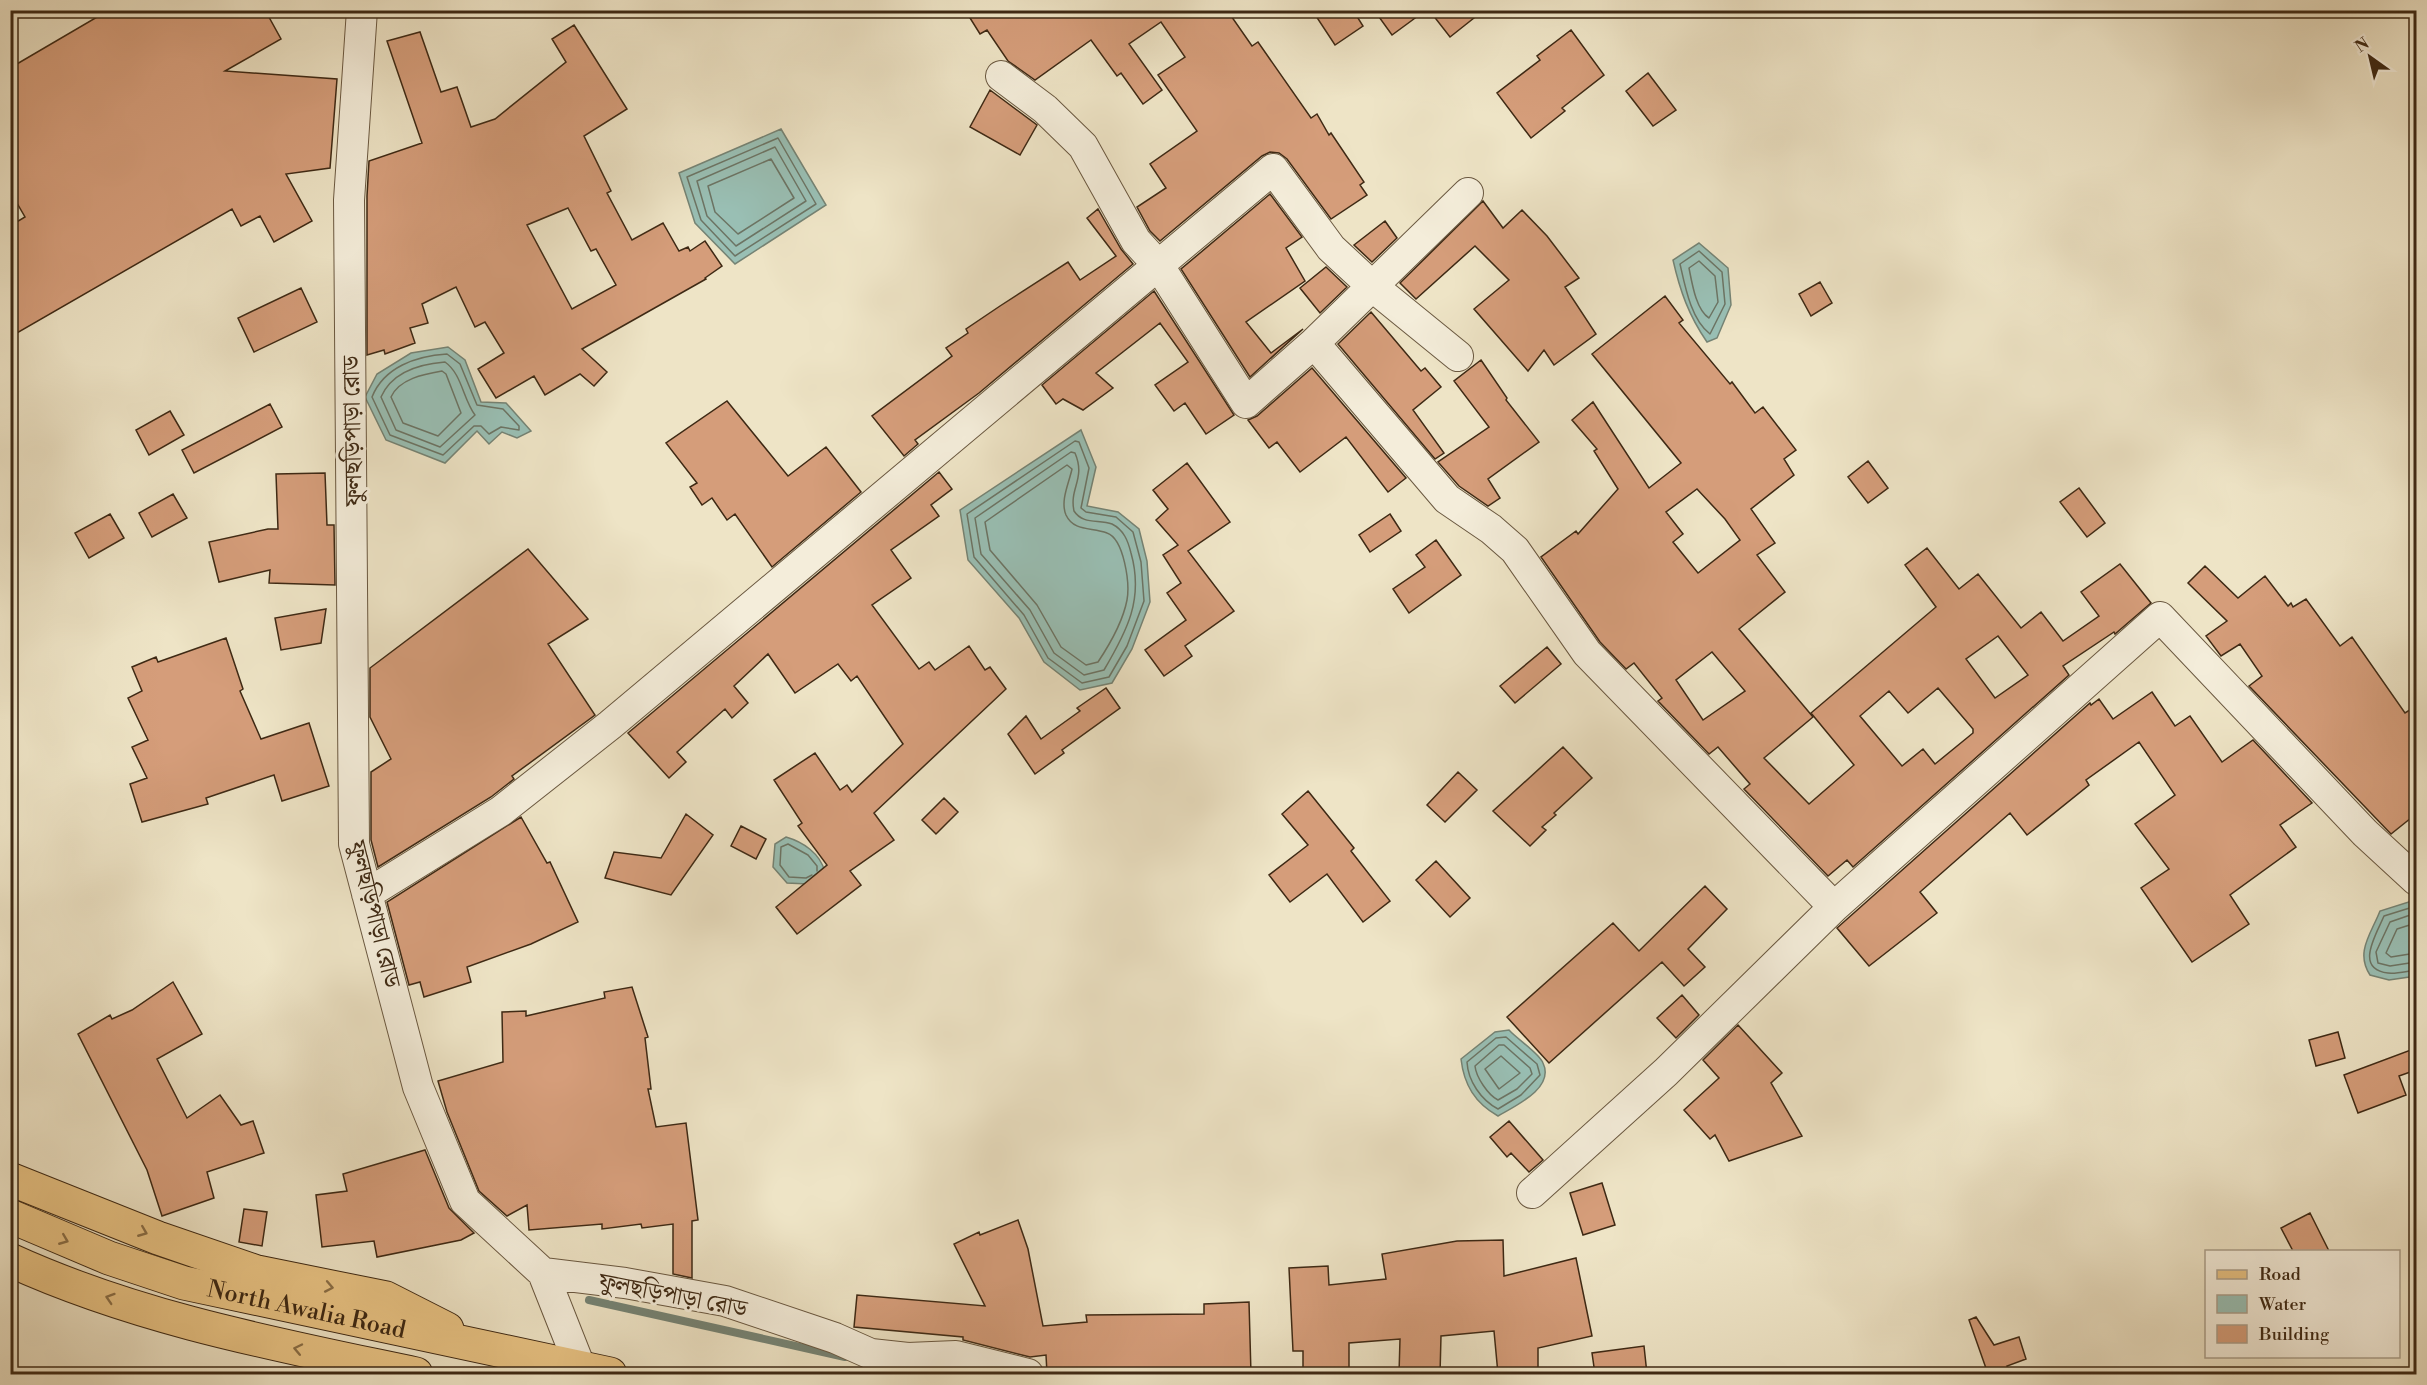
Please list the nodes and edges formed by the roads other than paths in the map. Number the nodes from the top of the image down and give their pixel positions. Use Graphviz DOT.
graph roads {
  1 [pos="362,10"];
  2 [pos="1001,76"];
  3 [pos="1468,193"];
  4 [pos="1159,266"];
  5 [pos="1372,286"];
  6 [pos="1314,343"];
  7 [pos="1458,356"];
  8 [pos="2416,880"];
  9 [pos="367,894"];
  10 [pos="1834,907"];
  11 [pos="10,1179"];
  12 [pos="1532,1193"];
  13 [pos="10,1216"];
  14 [pos="10,1260"];
  15 [pos="543,1273"];
  16 [pos="485,1348"];
  17 [pos="596,1372"];
  18 [pos="416,1374"];
  19 [pos="1028,1374"];
  1 -- 9 [label="street, ফুলছড়িপাড়া রোড"];
  2 -- 4 [label="street"];
  3 -- 5 [label="street"];
  4 -- 5 [label="street"];
  4 -- 6 [label="street"];
  4 -- 9 [label="street"];
  5 -- 6 [label="street"];
  5 -- 7 [label="street"];
  6 -- 10 [label="street"];
  8 -- 10 [label="street"];
  9 -- 15 [label="street, ফুলছড়িপাড়া রোড"];
  10 -- 12 [label="street"];
  11 -- 16 [label="main road, one-way"];
  13 -- 16 [label="main road, North Awalia Road, one-way"];
  18 -- 14 [label="main road, North Awalia Road, one-way"];
  15 -- 17 [label="street"];
  15 -- 19 [label="street, ফুলছড়িপাড়া রোড"];
  16 -- 17 [label="main road, North Awalia Road"];
}
